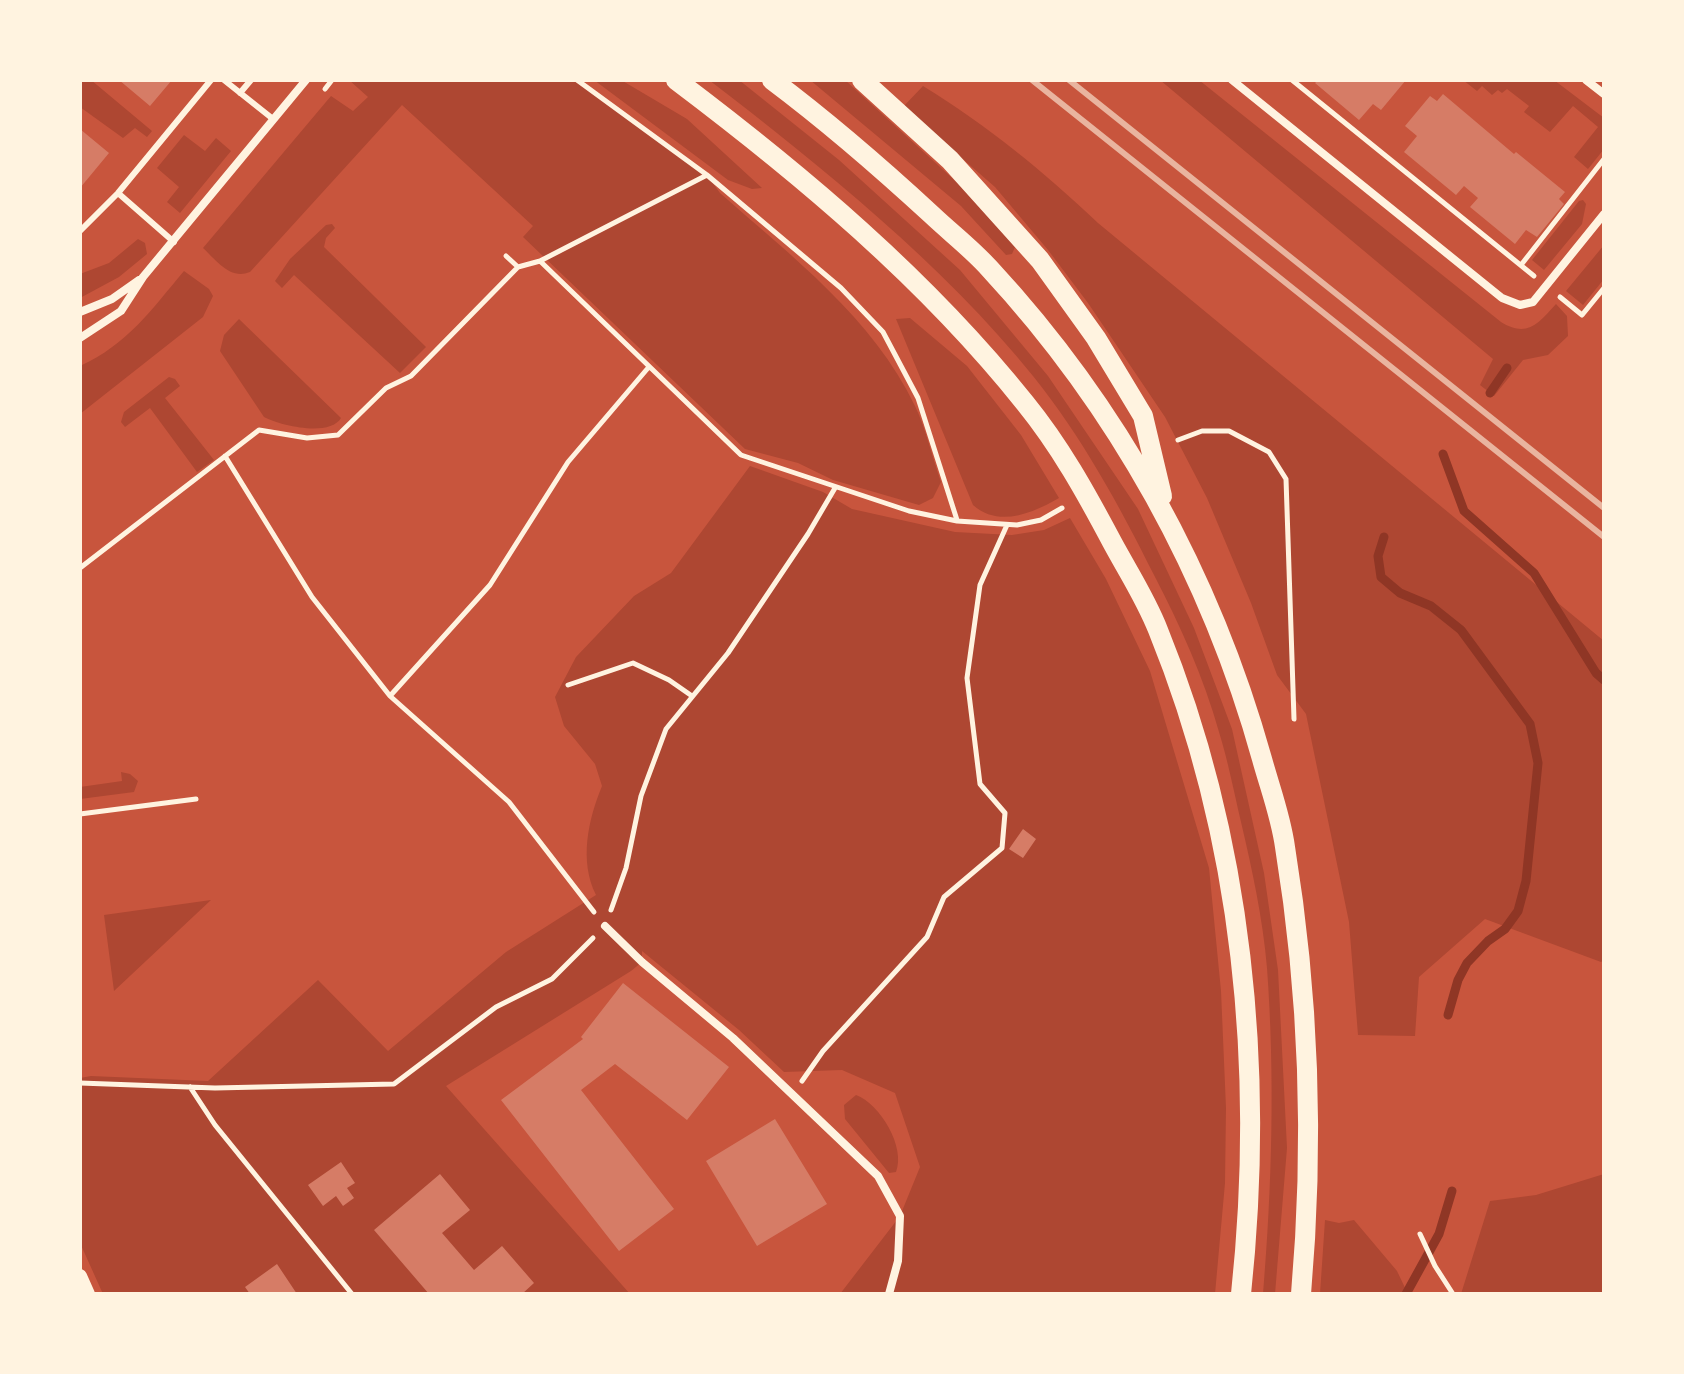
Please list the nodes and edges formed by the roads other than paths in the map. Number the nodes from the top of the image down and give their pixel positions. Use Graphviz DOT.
graph roads {
  1 [pos="211,80"];
  2 [pos="224,80"];
  3 [pos="251,80"];
  4 [pos="306,80"];
  5 [pos="676,80"];
  6 [pos="772,80"];
  7 [pos="862,80"];
  8 [pos="1232,80"];
  9 [pos="1586,80"];
  10 [pos="240,93"];
  11 [pos="1604,94"];
  12 [pos="273,119"];
  13 [pos="118,193"];
  14 [pos="1604,214"];
  15 [pos="80,231"];
  16 [pos="174,242"];
  17 [pos="143,277"];
  18 [pos="80,312"];
  19 [pos="80,338"];
  20 [pos="1167,519"];
  21 [pos="605,926"];
  22 [pos="80,1278"];
  23 [pos="88,1294"];
  24 [pos="889,1294"];
  25 [pos="1241,1294"];
  26 [pos="1301,1294"];
  1 -- 13 [label="lane"];
  2 -- 10 [label="lane"];
  3 -- 10 [label="lane"];
  4 -- 12 [label="street"];
  5 -- 25 [label="main road"];
  6 -- 20 [label="main road"];
  7 -- 20 [label="main road"];
  8 -- 14 [label="street"];
  9 -- 11 [label="street"];
  10 -- 12 [label="lane"];
  12 -- 16 [label="street"];
  13 -- 15 [label="lane"];
  13 -- 16 [label="lane"];
  16 -- 17 [label="street"];
  17 -- 18 [label="street"];
  17 -- 19 [label="street"];
  20 -- 26 [label="main road"];
  21 -- 24 [label="street"];
  22 -- 23 [label="street"];
}
